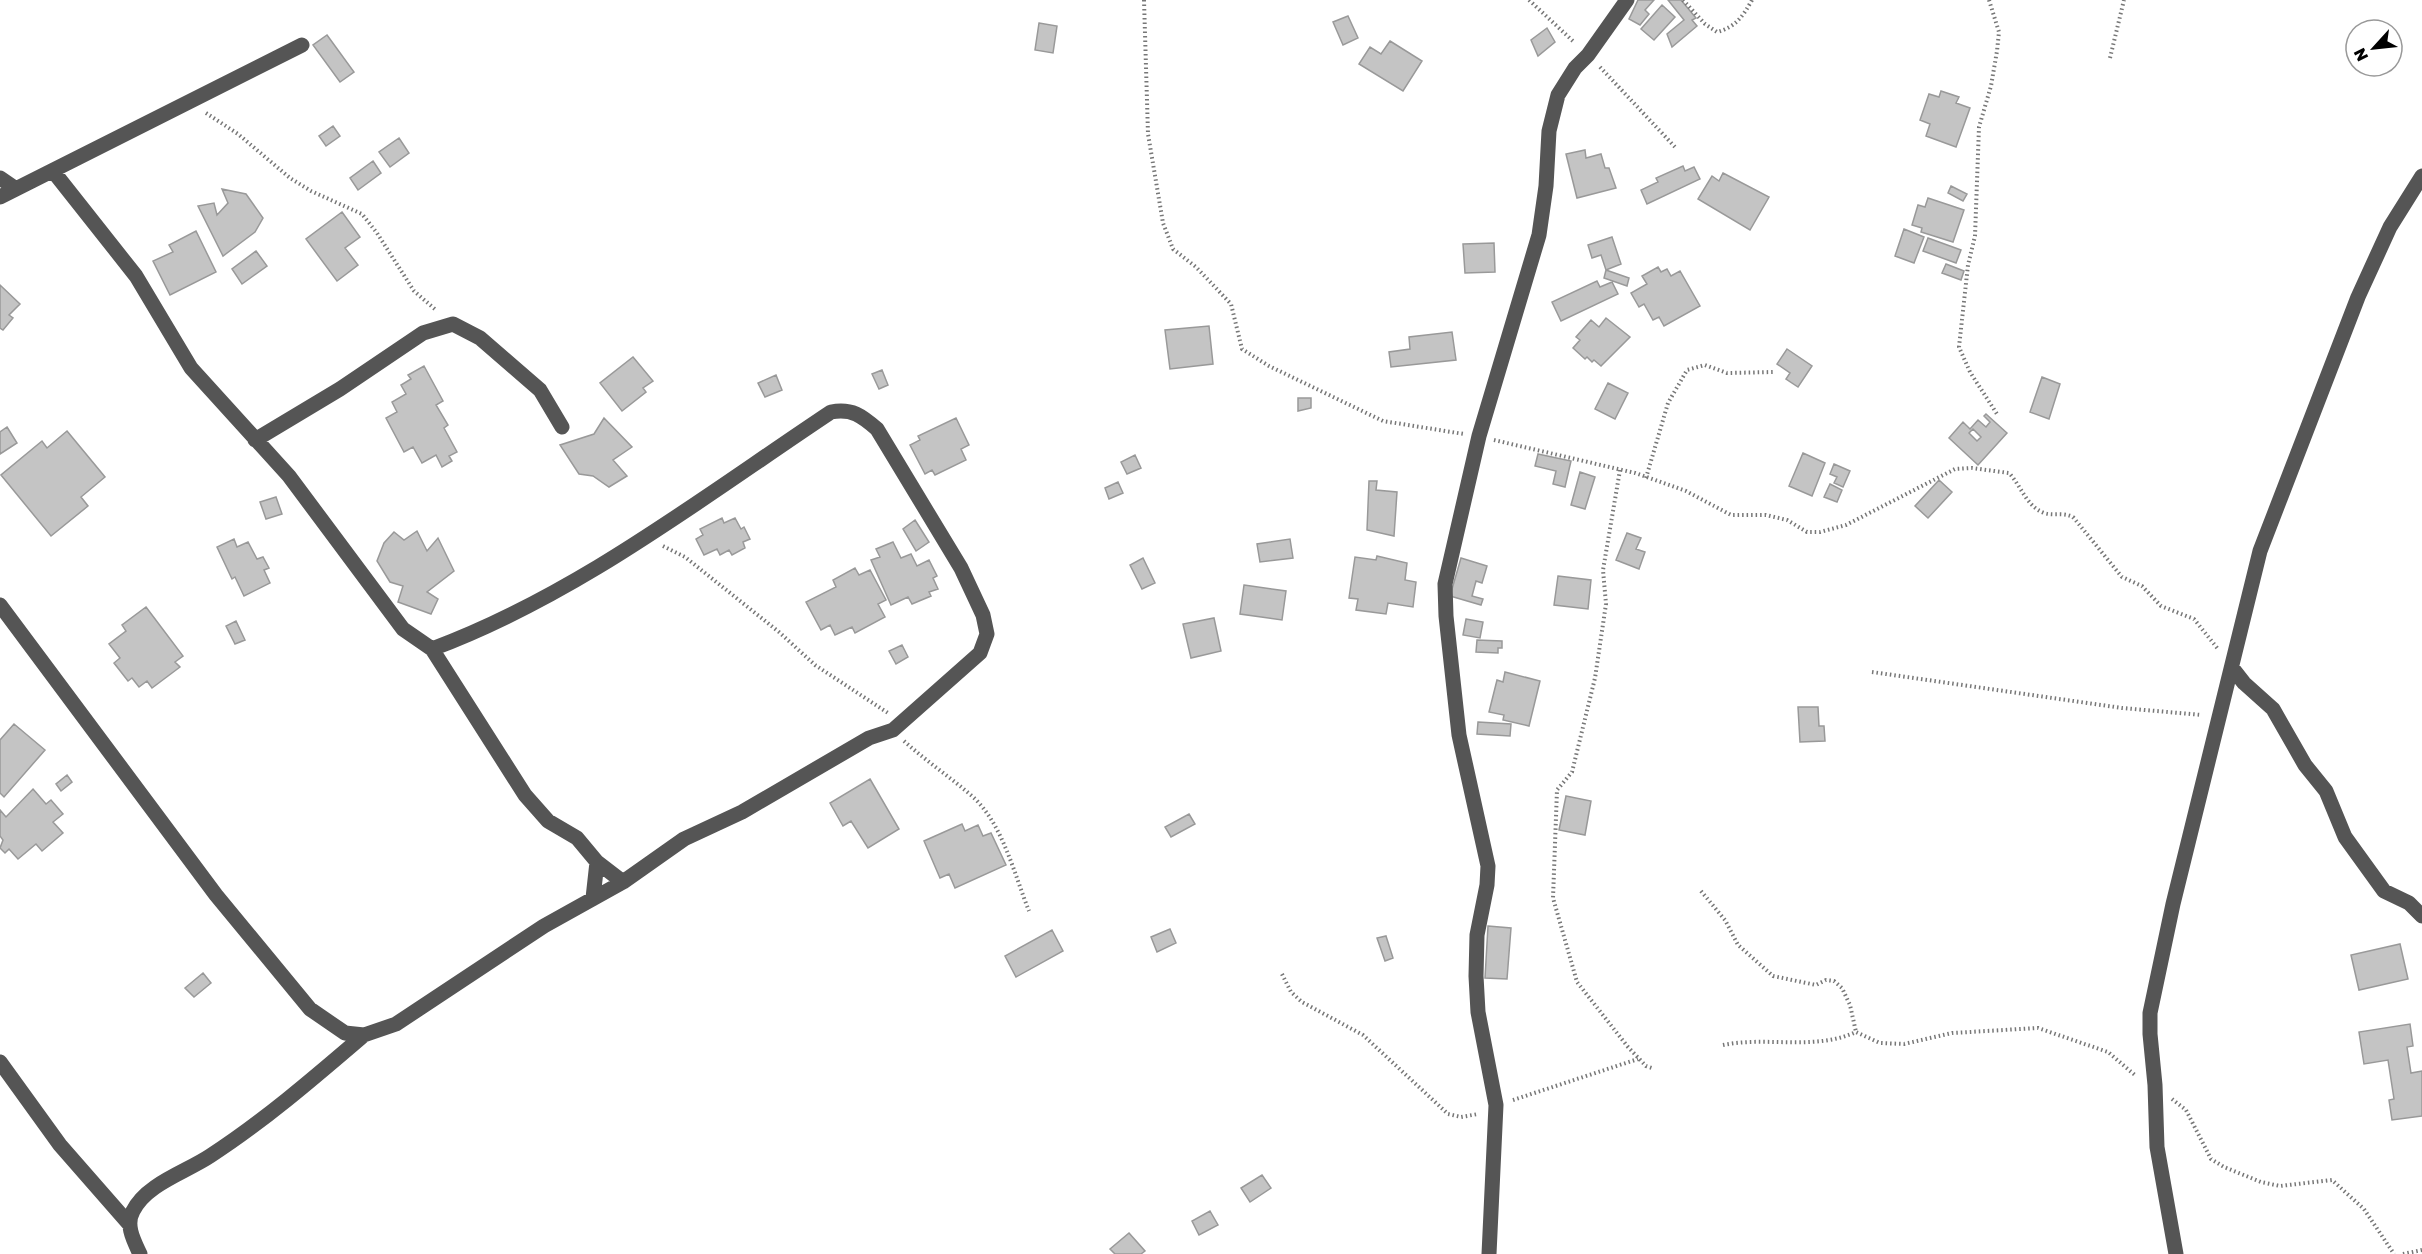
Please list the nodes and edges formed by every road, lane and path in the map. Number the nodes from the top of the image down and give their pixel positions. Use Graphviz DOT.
graph roads {
  1 [pos="1144,0"];
  2 [pos="1530,0"];
  3 [pos="1627,0"];
  4 [pos="1683,0"];
  5 [pos="1752,0"];
  6 [pos="1989,0"];
  7 [pos="2124,0"];
  8 [pos="302,45"];
  9 [pos="1588,55"];
  10 [pos="2110,58"];
  11 [pos="190,103"];
  12 [pos="1675,147"];
  13 [pos="53,171"];
  14 [pos="2422,176"];
  15 [pos="0,178"];
  16 [pos="16,189"];
  17 [pos="0,197"];
  18 [pos="453,324"];
  19 [pos="1774,372"];
  20 [pos="1996,414"];
  21 [pos="562,427"];
  22 [pos="1479,436"];
  23 [pos="255,440"];
  24 [pos="1620,470"];
  25 [pos="1646,478"];
  26 [pos="644,537"];
  27 [pos="0,605"];
  28 [pos="432,649"];
  29 [pos="2233,669"];
  30 [pos="1872,672"];
  31 [pos="2220,717"];
  32 [pos="897,727"];
  33 [pos="597,862"];
  34 [pos="623,882"];
  35 [pos="1701,891"];
  36 [pos="593,898"];
  37 [pos="1029,911"];
  38 [pos="2422,916"];
  39 [pos="1282,974"];
  40 [pos="1856,1032"];
  41 [pos="364,1035"];
  42 [pos="1723,1045"];
  43 [pos="1638,1059"];
  44 [pos="0,1062"];
  45 [pos="1652,1068"];
  46 [pos="2155,1085"];
  47 [pos="1496,1105"];
  48 [pos="130,1225"];
  49 [pos="2422,1250"];
  50 [pos="140,1254"];
  51 [pos="1490,1254"];
  52 [pos="2176,1254"];
  53 [pos="2394,1254"];
  54 [pos="2403,1254"];
  1 -- 22 [label="path"];
  2 -- 9 [label="path"];
  3 -- 9 [label="street"];
  4 -- 5 [label="path"];
  6 -- 20 [label="path"];
  7 -- 10 [label="path"];
  8 -- 11 [label="street"];
  9 -- 12 [label="path"];
  9 -- 22 [label="street"];
  11 -- 13 [label="street"];
  11 -- 18 [label="path"];
  13 -- 16 [label="street"];
  13 -- 23 [label="street"];
  14 -- 29 [label="street"];
  15 -- 16 [label="street"];
  16 -- 17 [label="street"];
  18 -- 21 [label="street"];
  18 -- 23 [label="street"];
  19 -- 25 [label="path"];
  22 -- 24 [label="path"];
  22 -- 47 [label="street"];
  23 -- 28 [label="street"];
  24 -- 25 [label="path"];
  24 -- 43 [label="path"];
  25 -- 29 [label="path"];
  26 -- 28 [label="street"];
  26 -- 32 [label="path"];
  26 -- 32 [label="street"];
  27 -- 41 [label="street"];
  28 -- 33 [label="street"];
  29 -- 31 [label="street"];
  29 -- 38 [label="street"];
  30 -- 31 [label="path"];
  31 -- 46 [label="street"];
  32 -- 34 [label="street"];
  32 -- 37 [label="path"];
  33 -- 34 [label="street"];
  33 -- 36 [label="street"];
  34 -- 36 [label="street"];
  35 -- 40 [label="path"];
  36 -- 41 [label="street"];
  39 -- 47 [label="path"];
  40 -- 42 [label="path"];
  40 -- 46 [label="path"];
  41 -- 48 [label="street"];
  43 -- 45 [label="path"];
  43 -- 47 [label="path"];
  44 -- 48 [label="street"];
  46 -- 52 [label="street"];
  46 -- 53 [label="path"];
  47 -- 51 [label="street"];
  48 -- 50 [label="street"];
  49 -- 54 [label="path"];
}
